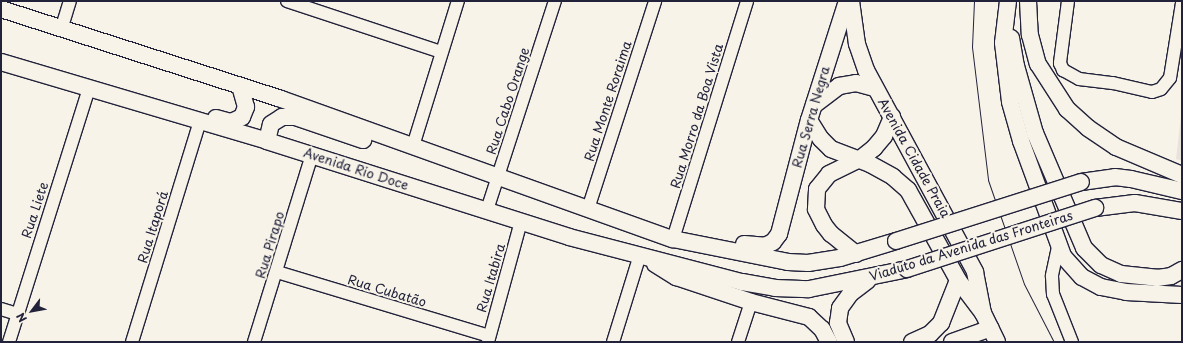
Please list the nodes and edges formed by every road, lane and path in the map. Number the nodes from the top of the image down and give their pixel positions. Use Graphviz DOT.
graph roads {
  1 [pos="70,1"];
  2 [pos="287,1"];
  3 [pos="458,1"];
  4 [pos="555,1"];
  5 [pos="655,1"];
  6 [pos="747,1"];
  7 [pos="847,1"];
  8 [pos="851,1"];
  9 [pos="1028,1"];
  10 [pos="1068,1"];
  11 [pos="1008,2"];
  12 [pos="1182,3"];
  13 [pos="1,9"];
  14 [pos="61,30"];
  15 [pos="441,52"];
  16 [pos="1,62"];
  17 [pos="240,86"];
  18 [pos="875,88"];
  19 [pos="97,90"];
  20 [pos="812,113"];
  21 [pos="892,117"];
  22 [pos="200,121"];
  23 [pos="392,139"];
  24 [pos="266,141"];
  25 [pos="413,146"];
  26 [pos="312,155"];
  27 [pos="860,159"];
  28 [pos="1182,175"];
  29 [pos="498,176"];
  30 [pos="1182,191"];
  31 [pos="588,209"];
  32 [pos="1176,209"];
  33 [pos="487,210"];
  34 [pos="1182,221"];
  35 [pos="521,222"];
  36 [pos="680,240"];
  37 [pos="1058,247"];
  38 [pos="856,254"];
  39 [pos="640,255"];
  40 [pos="1182,270"];
  41 [pos="277,272"];
  42 [pos="712,274"];
  43 [pos="871,278"];
  44 [pos="958,280"];
  45 [pos="1182,295"];
  46 [pos="751,302"];
  47 [pos="1,309"];
  48 [pos="983,313"];
  49 [pos="17,314"];
  50 [pos="7,335"];
  51 [pos="994,335"];
  52 [pos="488,339"];
  53 [pos="132,342"];
  54 [pos="254,342"];
  55 [pos="612,342"];
  56 [pos="738,342"];
  57 [pos="829,342"];
  58 [pos="846,342"];
  59 [pos="912,342"];
  60 [pos="952,342"];
  61 [pos="1072,342"];
  1 -- 14 [label="street"];
  2 -- 15 [label="street"];
  3 -- 15 [label="street"];
  4 -- 29 [label="street, Rua Cabo Orange"];
  5 -- 31 [label="street, Rua Monte Roraima"];
  6 -- 36 [label="street, Rua Morro da Boa Vista"];
  7 -- 20 [label="main road, Rua Serra Negra"];
  8 -- 18 [label="main road, Avenida Cidade Praia"];
  9 -- 28 [label="main road"];
  10 -- 12 [label="street"];
  11 -- 37 [label="main road"];
  11 -- 40 [label="main road"];
  13 -- 14 [label="main road"];
  14 -- 17 [label="main road"];
  15 -- 25 [label="street"];
  16 -- 19 [label="main road, Avenida Rio Doce"];
  17 -- 19 [label="main road"];
  17 -- 23 [label="main road"];
  18 -- 20 [label="main road"];
  18 -- 21 [label="main road, Avenida Cidade Praia"];
  19 -- 22 [label="main road, Avenida Rio Doce"];
  19 -- 49 [label="street, Rua Liete"];
  20 -- 27 [label="main road"];
  20 -- 36 [label="main road, Rua Serra Negra"];
  21 -- 27 [label="main road"];
  21 -- 48 [label="main road, Avenida Cidade Praia"];
  22 -- 24 [label="main road, Avenida Rio Doce"];
  22 -- 53 [label="street, Rua Itaporá"];
  23 -- 24 [label="main road"];
  23 -- 25 [label="main road"];
  24 -- 26 [label="main road, Avenida Rio Doce"];
  25 -- 29 [label="main road"];
  26 -- 33 [label="main road, Avenida Rio Doce"];
  26 -- 41 [label="street, Rua Pirapo"];
  27 -- 38 [label="main road"];
  27 -- 44 [label="main road, Avenida Cidade Praia"];
  29 -- 31 [label="main road"];
  29 -- 33 [label="street, Rua Cabo Orange"];
  30 -- 38 [label="main road, Viaduto da Avenida das Fronteiras, bridge"];
  31 -- 36 [label="main road"];
  32 -- 34 [label="main road"];
  32 -- 43 [label="main road, Viaduto da Avenida das Fronteiras, bridge"];
  33 -- 35 [label="main road, Avenida Rio Doce"];
  35 -- 39 [label="main road, Avenida Rio Doce"];
  35 -- 52 [label="street, Rua Itabira"];
  36 -- 38 [label="main road, Viaduto da Avenida das Fronteiras"];
  37 -- 45 [label="main road"];
  37 -- 61 [label="street"];
  39 -- 42 [label="main road, Avenida Rio Doce"];
  39 -- 46 [label="main road"];
  39 -- 55 [label="street"];
  41 -- 52 [label="street, Rua Cubatão"];
  41 -- 54 [label="street, Rua Pirapo"];
  42 -- 43 [label="main road, Viaduto da Avenida das Fronteiras"];
  43 -- 58 [label="main road"];
  44 -- 48 [label="main road, Avenida Cidade Praia"];
  44 -- 59 [label="main road"];
  46 -- 56 [label="street"];
  46 -- 57 [label="main road"];
  47 -- 49 [label="street"];
  48 -- 51 [label="main road, Avenida Cidade Praia"];
  49 -- 50 [label="street, Rua Liete"];
  51 -- 60 [label="main road"];
}
